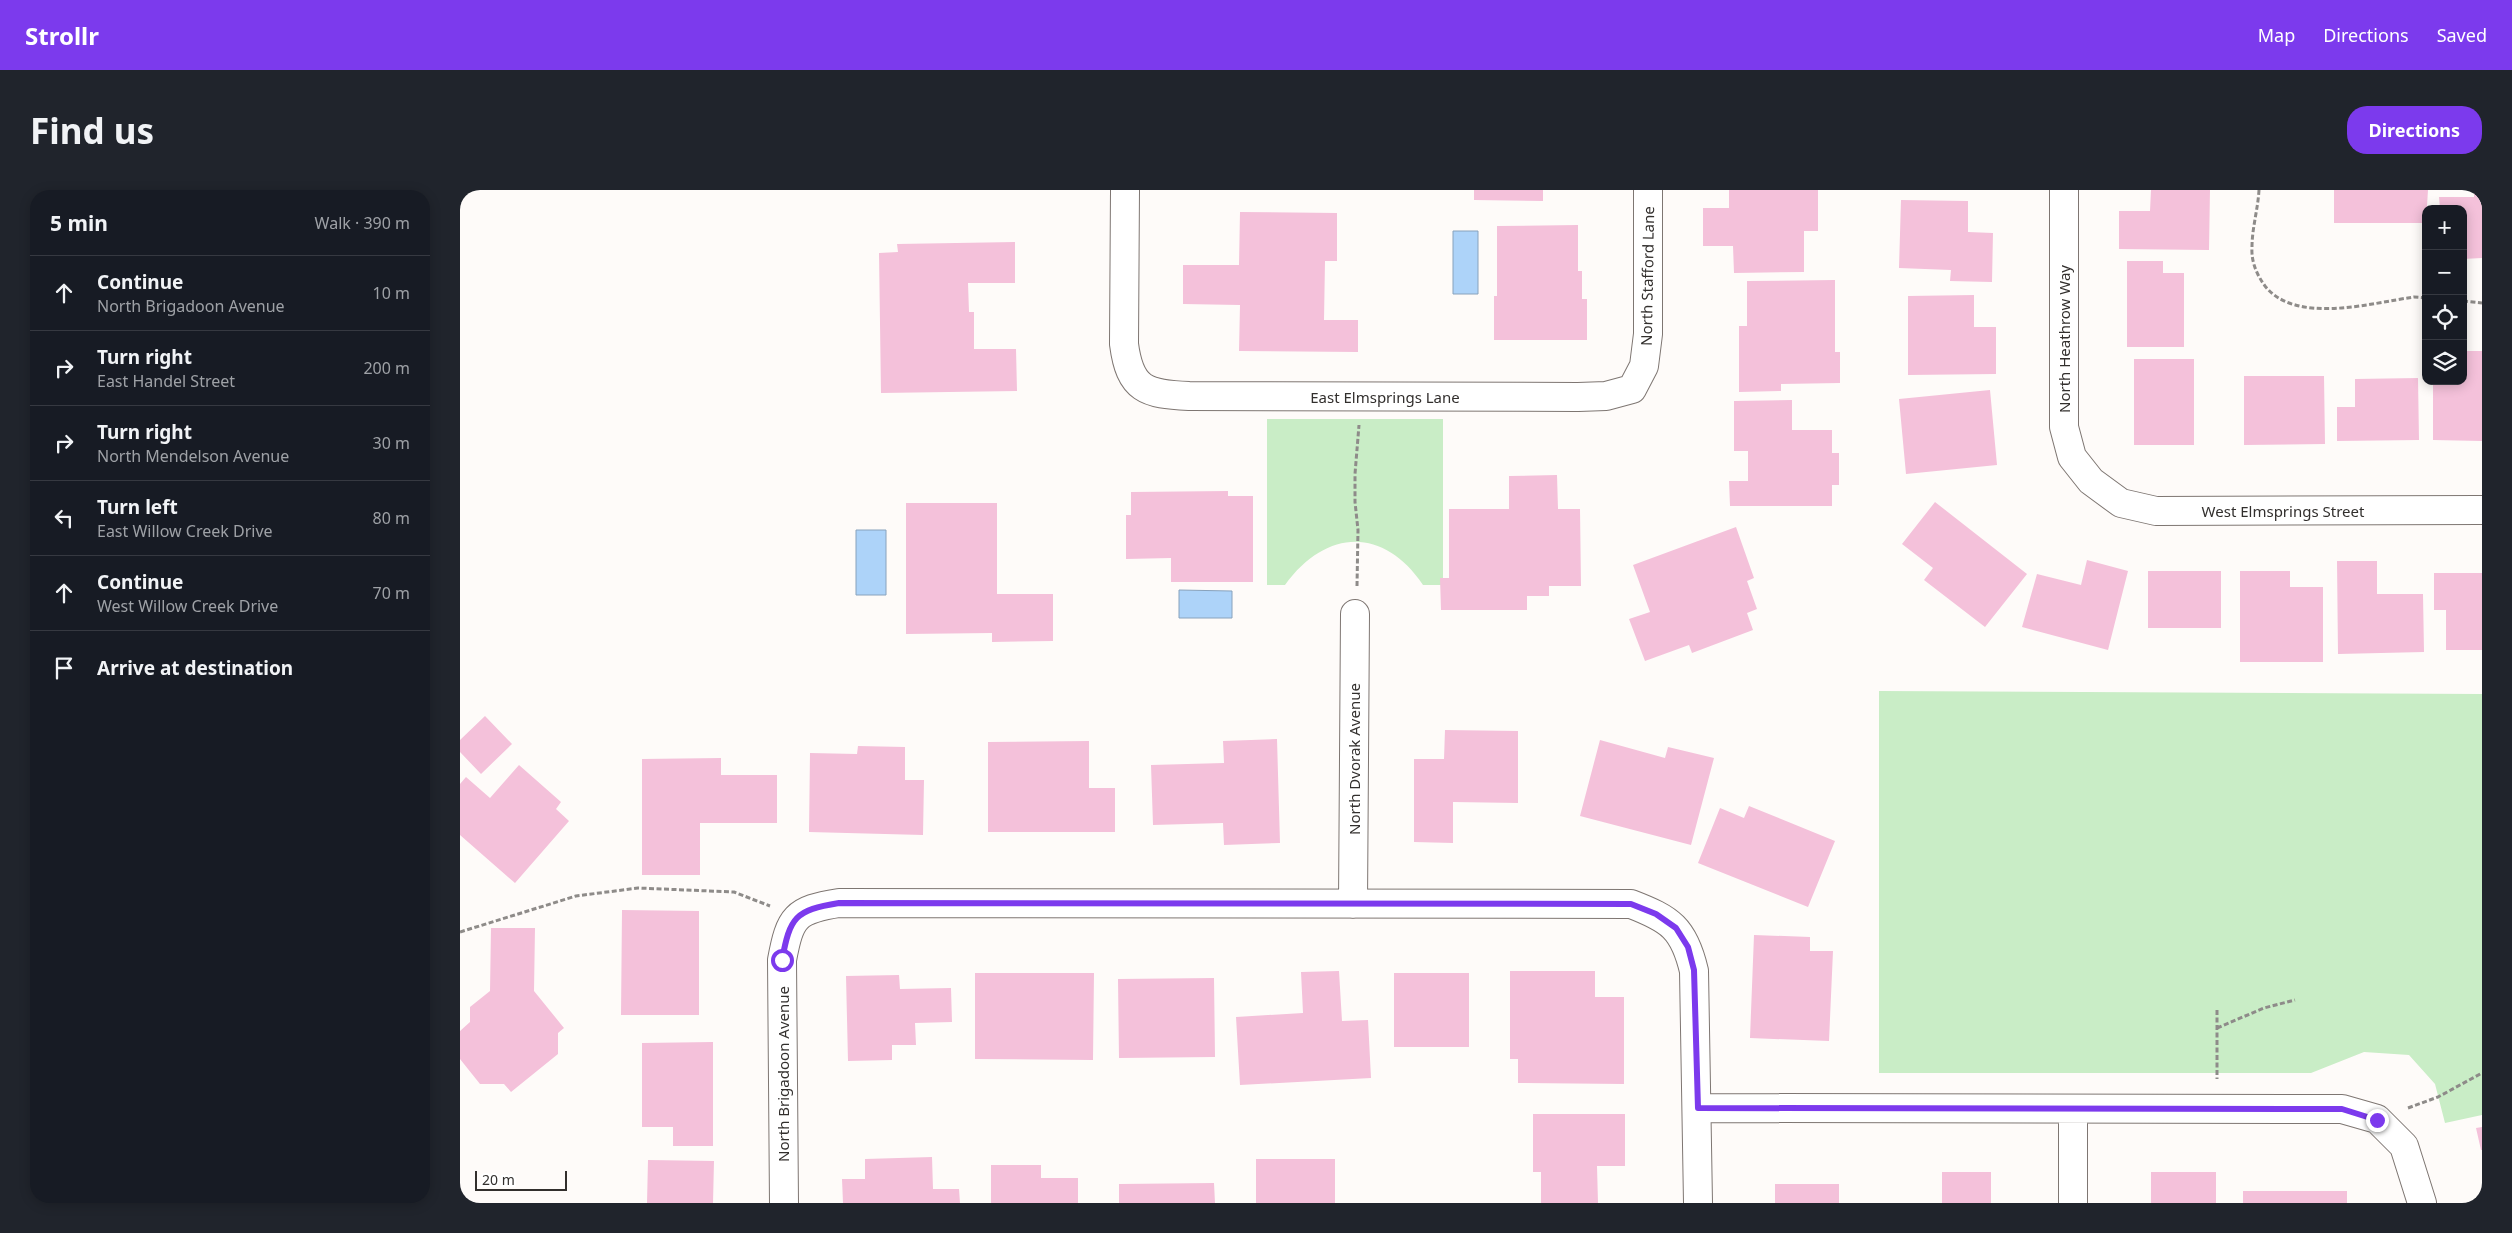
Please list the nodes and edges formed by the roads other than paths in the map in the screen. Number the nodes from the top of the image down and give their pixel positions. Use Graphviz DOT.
graph roads {
  1 [pos="1124,190"];
  2 [pos="1648,190"];
  3 [pos="2064,190"];
  4 [pos="1632,389"];
  5 [pos="2092,481"];
  6 [pos="2482,510"];
  7 [pos="1355,614"];
  8 [pos="1353,904"];
  9 [pos="1698,1108"];
  10 [pos="2073,1109"];
  11 [pos="784,1203"];
  12 [pos="1698,1203"];
  13 [pos="2073,1203"];
  14 [pos="2422,1203"];
  1 -- 4 [label="street, East Elmsprings Lane"];
  2 -- 4 [label="street, North Stafford Lane"];
  3 -- 5 [label="street, North Heathrow Way"];
  5 -- 6 [label="street, West Elmsprings Street"];
  7 -- 8 [label="street, North Dvorak Avenue"];
  8 -- 9 [label="street"];
  8 -- 11 [label="street, North Brigadoon Avenue"];
  9 -- 10 [label="street"];
  9 -- 12 [label="street"];
  10 -- 13 [label="street"];
  10 -- 14 [label="street"];
}
